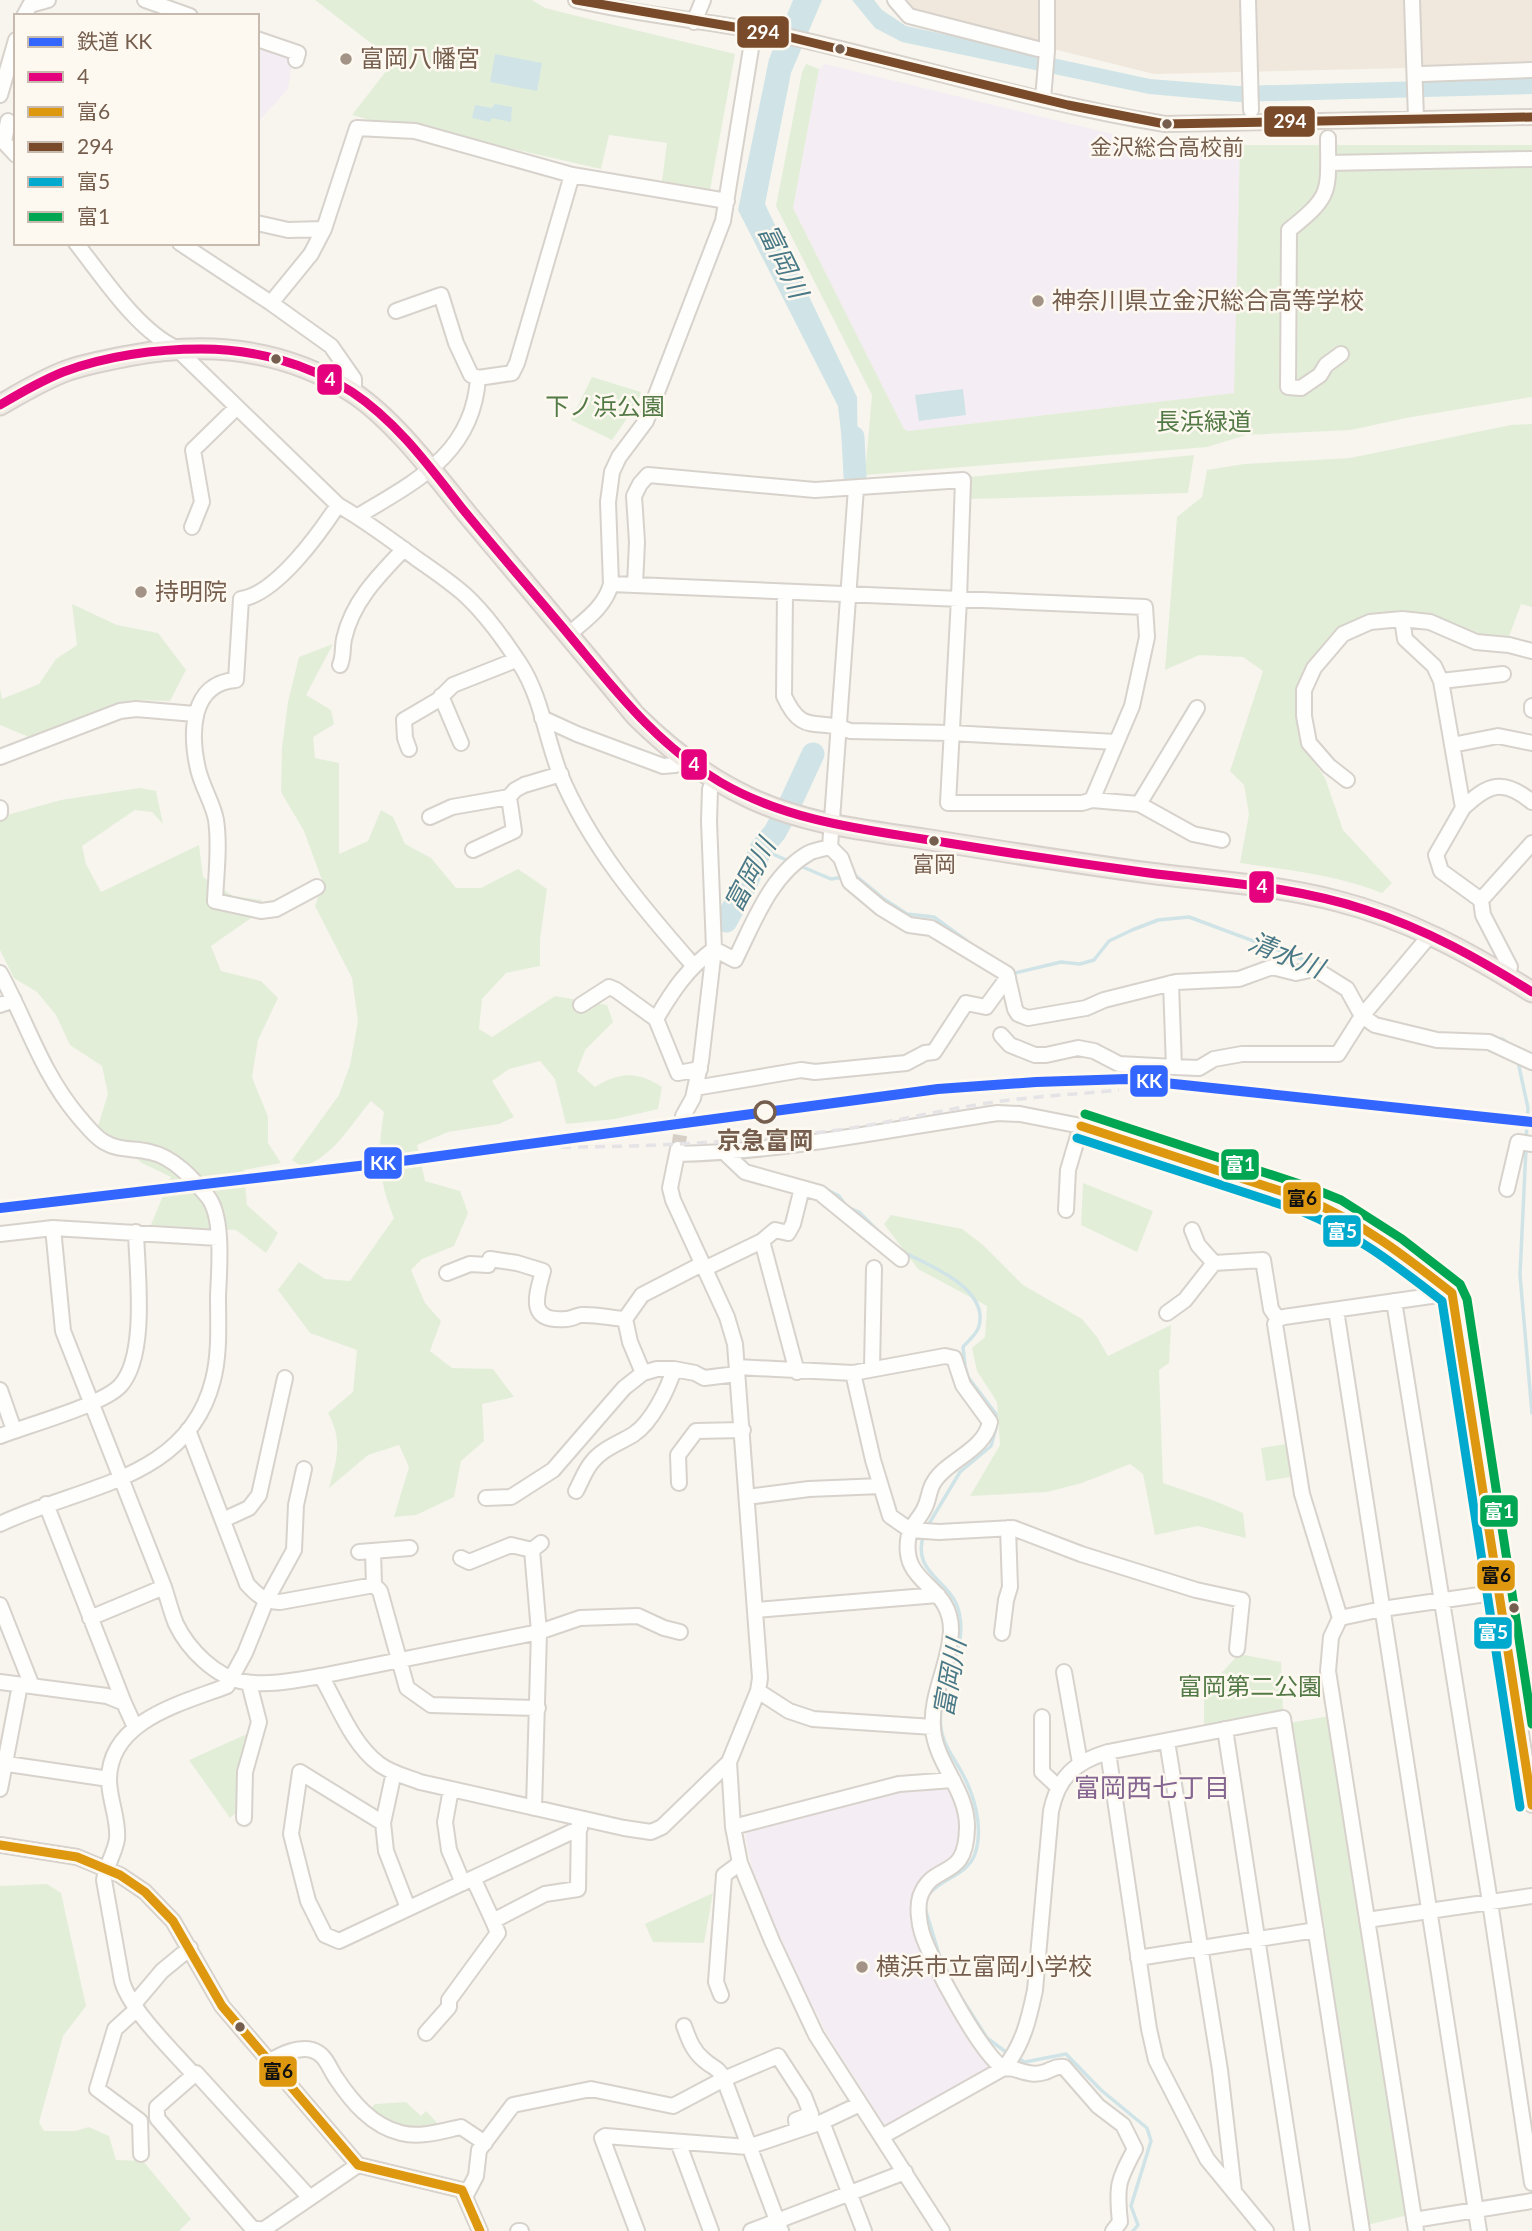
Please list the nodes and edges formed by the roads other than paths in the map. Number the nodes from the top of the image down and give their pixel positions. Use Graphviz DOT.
graph roads {
  1 [pos="48,0"];
  2 [pos="145,0"];
  3 [pos="576,0"];
  4 [pos="703,0"];
  5 [pos="895,0"];
  6 [pos="1046,0"];
  7 [pos="1248,0"];
  8 [pos="1412,0"];
  9 [pos="25,14"];
  10 [pos="184,14"];
  11 [pos="694,22"];
  12 [pos="754,30"];
  13 [pos="259,40"];
  14 [pos="14,47"];
  15 [pos="1043,50"];
  16 [pos="296,60"];
  17 [pos="1532,70"];
  18 [pos="1418,76"];
  19 [pos="0,95"];
  20 [pos="1043,99"];
  21 [pos="1251,110"];
  22 [pos="1532,117"];
  23 [pos="8,120"];
  24 [pos="1416,120"];
  25 [pos="1328,138"];
  26 [pos="14,153"];
  27 [pos="1532,159"];
  28 [pos="1328,163"];
  29 [pos="572,175"];
  30 [pos="727,201"];
  31 [pos="259,223"];
  32 [pos="324,229"];
  33 [pos="183,245"];
  34 [pos="83,246"];
  35 [pos="271,303"];
  36 [pos="396,311"];
  37 [pos="176,348"];
  38 [pos="1341,354"];
  39 [pos="478,378"];
  40 [pos="354,393"];
  41 [pos="0,405"];
  42 [pos="236,408"];
  43 [pos="431,470"];
  44 [pos="856,488"];
  45 [pos="338,505"];
  46 [pos="358,516"];
  47 [pos="192,527"];
  48 [pos="404,549"];
  49 [pos="611,584"];
  50 [pos="635,586"];
  51 [pos="785,592"];
  52 [pos="848,595"];
  53 [pos="960,599"];
  54 [pos="1402,619"];
  55 [pos="568,635"];
  56 [pos="1532,651"];
  57 [pos="516,660"];
  58 [pos="340,666"];
  59 [pos="1503,674"];
  60 [pos="1441,681"];
  61 [pos="441,696"];
  62 [pos="1197,708"];
  63 [pos="195,714"];
  64 [pos="542,718"];
  65 [pos="840,726"];
  66 [pos="951,733"];
  67 [pos="1116,742"];
  68 [pos="461,743"];
  69 [pos="1532,743"];
  70 [pos="1452,745"];
  71 [pos="409,749"];
  72 [pos="0,757"];
  73 [pos="686,760"];
  74 [pos="561,774"];
  75 [pos="714,779"];
  76 [pos="1348,780"];
  77 [pos="509,797"];
  78 [pos="1092,800"];
  79 [pos="1532,802"];
  80 [pos="1139,804"];
  81 [pos="0,808"];
  82 [pos="1462,808"];
  83 [pos="0,813"];
  84 [pos="430,817"];
  85 [pos="833,824"];
  86 [pos="1222,840"];
  87 [pos="1532,843"];
  88 [pos="830,847"];
  89 [pos="473,850"];
  90 [pos="317,887"];
  91 [pos="1481,900"];
  92 [pos="1431,934"];
  93 [pos="714,950"];
  94 [pos="693,965"];
  95 [pos="0,972"];
  96 [pos="1507,976"];
  97 [pos="1008,977"];
  98 [pos="1171,983"];
  99 [pos="1532,992"];
  100 [pos="7,1003"];
  101 [pos="581,1005"];
  102 [pos="1362,1016"];
  103 [pos="656,1019"];
  104 [pos="1001,1035"];
  105 [pos="1532,1062"];
  106 [pos="1174,1068"];
  107 [pos="700,1069"];
  108 [pos="695,1088"];
  109 [pos="684,1116"];
  110 [pos="1081,1126"];
  111 [pos="1532,1144"];
  112 [pos="725,1153"];
  113 [pos="802,1188"];
  114 [pos="1507,1189"];
  115 [pos="1066,1209"];
  116 [pos="53,1228"];
  117 [pos="1192,1230"];
  118 [pos="136,1232"];
  119 [pos="0,1234"];
  120 [pos="218,1238"];
  121 [pos="762,1241"];
  122 [pos="901,1259"];
  123 [pos="1214,1264"];
  124 [pos="703,1267"];
  125 [pos="874,1268"];
  126 [pos="447,1273"];
  127 [pos="1451,1293"];
  128 [pos="1394,1301"];
  129 [pos="1336,1310"];
  130 [pos="1167,1313"];
  131 [pos="625,1319"];
  132 [pos="1278,1319"];
  133 [pos="674,1369"];
  134 [pos="872,1369"];
  135 [pos="737,1371"];
  136 [pos="797,1372"];
  137 [pos="643,1373"];
  138 [pos="853,1373"];
  139 [pos="285,1378"];
  140 [pos="0,1390"];
  141 [pos="90,1403"];
  142 [pos="15,1430"];
  143 [pos="188,1430"];
  144 [pos="743,1430"];
  145 [pos="0,1436"];
  146 [pos="304,1469"];
  147 [pos="121,1480"];
  148 [pos="679,1483"];
  149 [pos="881,1486"];
  150 [pos="576,1491"];
  151 [pos="747,1497"];
  152 [pos="486,1498"];
  153 [pos="46,1504"];
  154 [pos="223,1520"];
  155 [pos="0,1524"];
  156 [pos="1008,1528"];
  157 [pos="910,1530"];
  158 [pos="410,1548"];
  159 [pos="461,1558"];
  160 [pos="374,1585"];
  161 [pos="164,1587"];
  162 [pos="1500,1592"];
  163 [pos="939,1595"];
  164 [pos="1442,1600"];
  165 [pos="266,1601"];
  166 [pos="0,1605"];
  167 [pos="1382,1609"];
  168 [pos="756,1610"];
  169 [pos="90,1618"];
  170 [pos="1340,1618"];
  171 [pos="539,1632"];
  172 [pos="680,1632"];
  173 [pos="1002,1633"];
  174 [pos="1237,1649"];
  175 [pos="398,1659"];
  176 [pos="1064,1672"];
  177 [pos="321,1676"];
  178 [pos="231,1679"];
  179 [pos="0,1682"];
  180 [pos="249,1683"];
  181 [pos="26,1686"];
  182 [pos="758,1691"];
  183 [pos="124,1703"];
  184 [pos="538,1708"];
  185 [pos="1042,1717"];
  186 [pos="135,1727"];
  187 [pos="933,1727"];
  188 [pos="1226,1729"];
  189 [pos="1167,1741"];
  190 [pos="1108,1752"];
  191 [pos="729,1762"];
  192 [pos="2,1763"];
  193 [pos="1080,1763"];
  194 [pos="394,1772"];
  195 [pos="109,1779"];
  196 [pos="953,1780"];
  197 [pos="1058,1787"];
  198 [pos="0,1789"];
  199 [pos="451,1789"];
  200 [pos="1532,1805"];
  201 [pos="534,1808"];
  202 [pos="244,1818"];
  203 [pos="383,1823"];
  204 [pos="580,1823"];
  205 [pos="733,1827"];
  206 [pos="0,1844"];
  207 [pos="740,1863"];
  208 [pos="106,1868"];
  209 [pos="468,1880"];
  210 [pos="1532,1896"];
  211 [pos="1490,1902"];
  212 [pos="408,1908"];
  213 [pos="1430,1910"];
  214 [pos="1367,1920"];
  215 [pos="493,1921"];
  216 [pos="1317,1930"];
  217 [pos="1259,1938"];
  218 [pos="190,1948"];
  219 [pos="1200,1948"];
  220 [pos="1138,1958"];
  221 [pos="720,1995"];
  222 [pos="136,2007"];
  223 [pos="684,2026"];
  224 [pos="426,2033"];
  225 [pos="270,2061"];
  226 [pos="1004,2068"];
  227 [pos="194,2075"];
  228 [pos="724,2079"];
  229 [pos="860,2104"];
  230 [pos="822,2122"];
  231 [pos="797,2128"];
  232 [pos="883,2136"];
  233 [pos="678,2142"];
  234 [pos="485,2143"];
  235 [pos="748,2147"];
  236 [pos="141,2154"];
  237 [pos="358,2165"];
  238 [pos="905,2172"];
  239 [pos="1532,2183"];
  240 [pos="1234,2192"];
  241 [pos="850,2193"];
  242 [pos="466,2195"];
  243 [pos="310,2198"];
  244 [pos="1532,2201"];
  245 [pos="1476,2211"];
  246 [pos="779,2226"];
  247 [pos="1415,2226"];
  248 [pos="480,2231"];
  249 [pos="637,2231"];
  250 [pos="711,2231"];
  251 [pos="751,2231"];
  252 [pos="864,2231"];
  253 [pos="942,2231"];
  254 [pos="1113,2231"];
  255 [pos="1266,2231"];
  256 [pos="1302,2231"];
  257 [pos="1362,2231"];
  258 [pos="1479,2231"];
  1 -- 9 [label="street"];
  2 -- 10 [label="street"];
  3 -- 11 [label="street"];
  4 -- 11 [label="street"];
  5 -- 15 [label="street"];
  6 -- 15 [label="street"];
  7 -- 21 [label="street"];
  8 -- 18 [label="street"];
  11 -- 12 [label="street"];
  12 -- 20 [label="street"];
  12 -- 30 [label="street"];
  13 -- 16 [label="street"];
  14 -- 19 [label="street"];
  15 -- 20 [label="street"];
  17 -- 18 [label="street"];
  18 -- 24 [label="street"];
  20 -- 24 [label="street"];
  22 -- 24 [label="street"];
  23 -- 26 [label="street"];
  25 -- 28 [label="street"];
  27 -- 28 [label="street"];
  28 -- 38 [label="street"];
  29 -- 30 [label="street"];
  29 -- 32 [label="street"];
  29 -- 39 [label="street"];
  30 -- 49 [label="street"];
  31 -- 32 [label="street"];
  32 -- 35 [label="street"];
  33 -- 35 [label="street"];
  34 -- 37 [label="street"];
  35 -- 40 [label="street"];
  36 -- 39 [label="street"];
  37 -- 40 [label="highway"];
  37 -- 41 [label="highway"];
  37 -- 42 [label="street"];
  39 -- 43 [label="street"];
  40 -- 43 [label="highway"];
  42 -- 45 [label="street"];
  42 -- 47 [label="street"];
  43 -- 46 [label="street"];
  43 -- 55 [label="highway"];
  44 -- 50 [label="street"];
  44 -- 52 [label="street"];
  44 -- 53 [label="street"];
  45 -- 46 [label="street"];
  45 -- 63 [label="street"];
  46 -- 48 [label="street"];
  48 -- 57 [label="street"];
  48 -- 58 [label="street"];
  49 -- 50 [label="street"];
  49 -- 55 [label="street"];
  50 -- 51 [label="street"];
  51 -- 52 [label="street"];
  51 -- 65 [label="street"];
  52 -- 53 [label="street"];
  52 -- 65 [label="street"];
  53 -- 66 [label="street"];
  53 -- 67 [label="street"];
  54 -- 56 [label="street"];
  54 -- 60 [label="street"];
  54 -- 76 [label="street"];
  55 -- 73 [label="highway"];
  57 -- 61 [label="street"];
  57 -- 64 [label="street"];
  59 -- 60 [label="street"];
  60 -- 70 [label="street"];
  61 -- 68 [label="street"];
  61 -- 71 [label="street"];
  62 -- 80 [label="street"];
  63 -- 72 [label="street"];
  63 -- 90 [label="street"];
  64 -- 73 [label="street"];
  64 -- 74 [label="street"];
  65 -- 66 [label="street"];
  65 -- 85 [label="street"];
  66 -- 67 [label="street"];
  66 -- 78 [label="street"];
  67 -- 78 [label="street"];
  69 -- 70 [label="street"];
  70 -- 82 [label="street"];
  73 -- 75 [label="highway"];
  74 -- 77 [label="street"];
  74 -- 94 [label="street"];
  75 -- 85 [label="highway"];
  75 -- 93 [label="street"];
  77 -- 84 [label="street"];
  77 -- 89 [label="street"];
  78 -- 80 [label="street"];
  79 -- 82 [label="street"];
  80 -- 86 [label="street"];
  81 -- 83 [label="street"];
  82 -- 91 [label="street"];
  85 -- 88 [label="street"];
  85 -- 92 [label="highway"];
  87 -- 91 [label="street"];
  88 -- 93 [label="street"];
  88 -- 97 [label="street"];
  91 -- 96 [label="street"];
  92 -- 96 [label="highway"];
  92 -- 102 [label="street"];
  93 -- 94 [label="street"];
  93 -- 107 [label="street"];
  94 -- 103 [label="street"];
  95 -- 100 [label="street"];
  96 -- 99 [label="highway"];
  97 -- 98 [label="street"];
  97 -- 108 [label="street"];
  98 -- 102 [label="street"];
  98 -- 106 [label="street"];
  100 -- 120 [label="street"];
  101 -- 103 [label="street"];
  102 -- 105 [label="street"];
  102 -- 106 [label="street"];
  103 -- 107 [label="street"];
  104 -- 106 [label="street"];
  107 -- 108 [label="street"];
  108 -- 109 [label="street"];
  110 -- 112 [label="street"];
  110 -- 115 [label="street"];
  110 -- 127 [label="street"];
  111 -- 114 [label="street"];
  112 -- 113 [label="street"];
  112 -- 124 [label="street"];
  113 -- 121 [label="street"];
  113 -- 122 [label="street"];
  116 -- 118 [label="street"];
  116 -- 119 [label="street"];
  116 -- 141 [label="street"];
  117 -- 123 [label="street"];
  118 -- 120 [label="street"];
  118 -- 141 [label="street"];
  120 -- 143 [label="street"];
  121 -- 124 [label="street"];
  121 -- 136 [label="street"];
  123 -- 130 [label="street"];
  123 -- 132 [label="street"];
  124 -- 131 [label="street"];
  124 -- 135 [label="street"];
  125 -- 134 [label="street"];
  126 -- 131 [label="street"];
  127 -- 128 [label="street"];
  127 -- 162 [label="street"];
  128 -- 129 [label="street"];
  128 -- 164 [label="street"];
  129 -- 132 [label="street"];
  129 -- 167 [label="street"];
  131 -- 137 [label="street"];
  132 -- 170 [label="street"];
  133 -- 135 [label="street"];
  133 -- 137 [label="street"];
  133 -- 150 [label="street"];
  134 -- 138 [label="street"];
  134 -- 157 [label="street"];
  135 -- 136 [label="street"];
  135 -- 144 [label="street"];
  136 -- 138 [label="street"];
  137 -- 152 [label="street"];
  138 -- 149 [label="street"];
  139 -- 154 [label="street"];
  140 -- 142 [label="street"];
  141 -- 142 [label="street"];
  141 -- 147 [label="street"];
  142 -- 145 [label="street"];
  143 -- 147 [label="street"];
  143 -- 154 [label="street"];
  144 -- 148 [label="street"];
  144 -- 151 [label="street"];
  146 -- 165 [label="street"];
  147 -- 153 [label="street"];
  147 -- 161 [label="street"];
  149 -- 151 [label="street"];
  149 -- 157 [label="street"];
  151 -- 168 [label="street"];
  153 -- 155 [label="street"];
  153 -- 169 [label="street"];
  154 -- 165 [label="street"];
  156 -- 157 [label="street"];
  156 -- 173 [label="street"];
  156 -- 174 [label="street"];
  157 -- 163 [label="street"];
  158 -- 160 [label="street"];
  159 -- 171 [label="street"];
  160 -- 165 [label="street"];
  160 -- 175 [label="street"];
  161 -- 169 [label="street"];
  161 -- 178 [label="street"];
  162 -- 164 [label="street"];
  162 -- 200 [label="street"];
  163 -- 168 [label="street"];
  163 -- 187 [label="street"];
  164 -- 167 [label="street"];
  164 -- 211 [label="street"];
  165 -- 178 [label="street"];
  166 -- 181 [label="street"];
  167 -- 170 [label="street"];
  167 -- 213 [label="street"];
  168 -- 182 [label="street"];
  169 -- 183 [label="street"];
  170 -- 214 [label="street"];
  171 -- 172 [label="street"];
  171 -- 175 [label="street"];
  171 -- 184 [label="street"];
  175 -- 177 [label="street"];
  175 -- 184 [label="street"];
  176 -- 193 [label="street"];
  177 -- 180 [label="street"];
  177 -- 194 [label="street"];
  178 -- 180 [label="street"];
  178 -- 186 [label="street"];
  179 -- 181 [label="street"];
  180 -- 202 [label="street"];
  181 -- 183 [label="street"];
  181 -- 192 [label="street"];
  182 -- 187 [label="street"];
  182 -- 191 [label="street"];
  183 -- 186 [label="street"];
  184 -- 201 [label="street"];
  185 -- 197 [label="street"];
  186 -- 195 [label="street"];
  187 -- 196 [label="street"];
  188 -- 189 [label="street"];
  188 -- 216 [label="street"];
  188 -- 217 [label="street"];
  189 -- 190 [label="street"];
  189 -- 219 [label="street"];
  190 -- 193 [label="street"];
  190 -- 220 [label="street"];
  191 -- 204 [label="street"];
  191 -- 205 [label="street"];
  192 -- 195 [label="street"];
  192 -- 198 [label="street"];
  193 -- 197 [label="street"];
  194 -- 199 [label="street"];
  194 -- 203 [label="street"];
  195 -- 208 [label="street"];
  196 -- 205 [label="street"];
  196 -- 226 [label="street"];
  197 -- 226 [label="street"];
  199 -- 201 [label="street"];
  199 -- 209 [label="street"];
  201 -- 204 [label="street"];
  203 -- 212 [label="street"];
  203 -- 212 [label="street"];
  204 -- 209 [label="street"];
  204 -- 215 [label="street"];
  205 -- 207 [label="street"];
  206 -- 208 [label="street"];
  207 -- 221 [label="street"];
  207 -- 229 [label="street"];
  208 -- 218 [label="street"];
  208 -- 222 [label="street"];
  209 -- 212 [label="street"];
  209 -- 215 [label="street"];
  210 -- 211 [label="street"];
  211 -- 213 [label="street"];
  211 -- 239 [label="street"];
  213 -- 214 [label="street"];
  213 -- 245 [label="street"];
  214 -- 247 [label="street"];
  215 -- 224 [label="street"];
  216 -- 217 [label="street"];
  216 -- 257 [label="street"];
  217 -- 219 [label="street"];
  217 -- 256 [label="street"];
  218 -- 222 [label="street"];
  218 -- 225 [label="street"];
  219 -- 220 [label="street"];
  219 -- 240 [label="street"];
  220 -- 240 [label="street"];
  222 -- 227 [label="street"];
  222 -- 236 [label="street"];
  223 -- 228 [label="street"];
  225 -- 234 [label="street"];
  225 -- 237 [label="street"];
  226 -- 232 [label="street"];
  226 -- 254 [label="street"];
  227 -- 243 [label="street"];
  227 -- 243 [label="street"];
  228 -- 231 [label="street"];
  228 -- 234 [label="street"];
  228 -- 235 [label="street"];
  229 -- 230 [label="street"];
  229 -- 232 [label="street"];
  230 -- 231 [label="street"];
  230 -- 241 [label="street"];
  231 -- 235 [label="street"];
  232 -- 238 [label="street"];
  233 -- 235 [label="street"];
  233 -- 249 [label="street"];
  233 -- 250 [label="street"];
  234 -- 242 [label="street"];
  235 -- 246 [label="street"];
  237 -- 242 [label="street"];
  237 -- 243 [label="street"];
  238 -- 241 [label="street"];
  238 -- 253 [label="street"];
  240 -- 255 [label="street"];
  241 -- 246 [label="street"];
  241 -- 252 [label="street"];
  242 -- 248 [label="street"];
  244 -- 245 [label="street"];
  245 -- 247 [label="street"];
  245 -- 258 [label="street"];
  246 -- 251 [label="street"];
}
